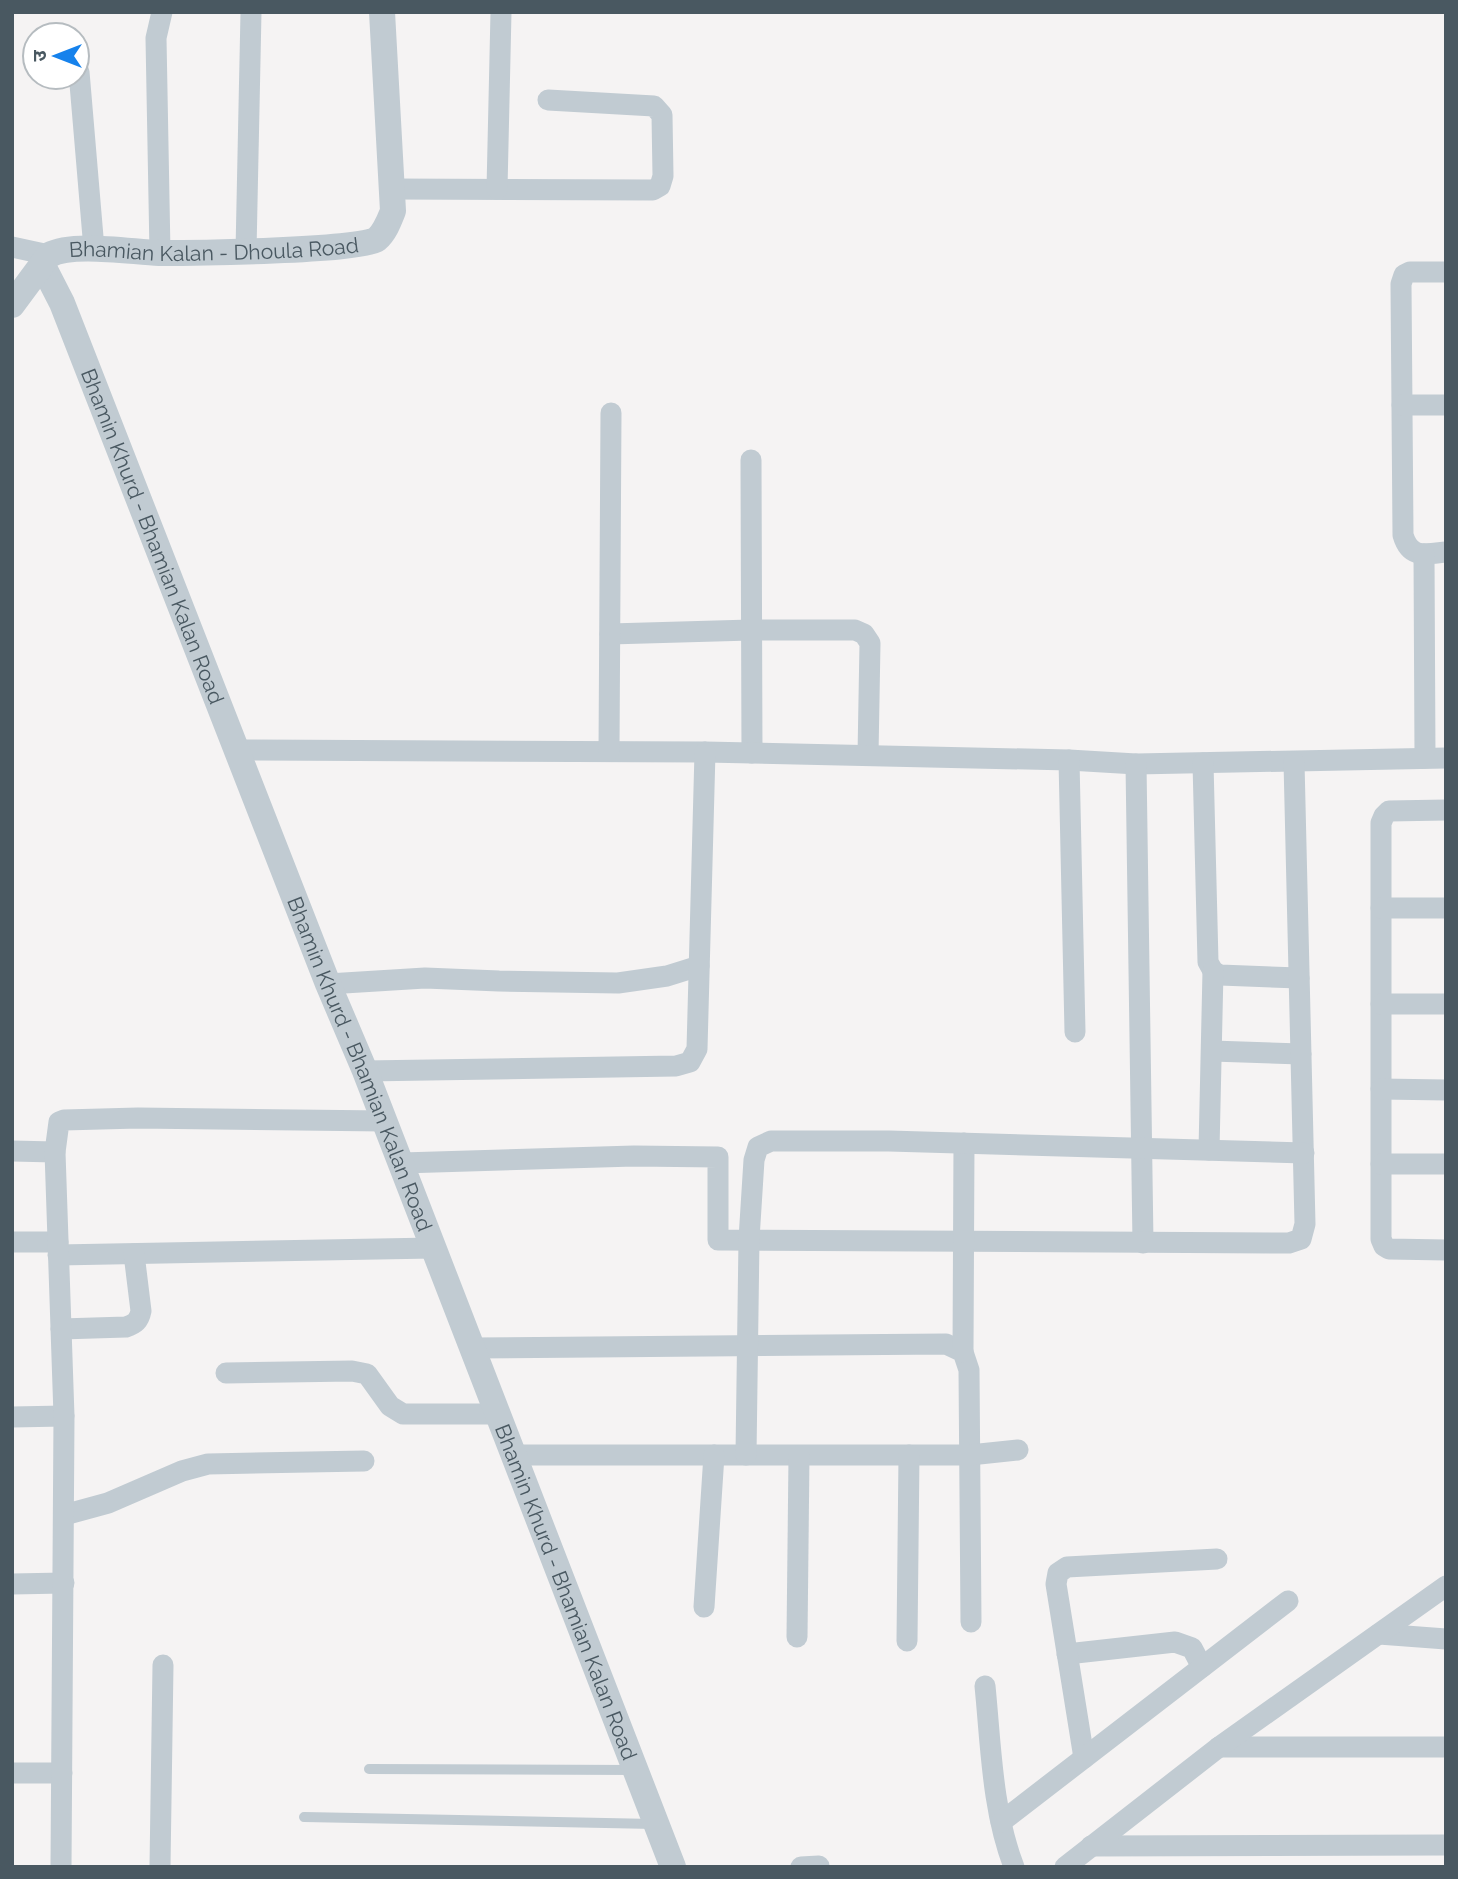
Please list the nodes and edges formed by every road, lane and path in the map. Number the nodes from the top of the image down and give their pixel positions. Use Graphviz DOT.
graph roads {
  1 [pos="162,12"];
  2 [pos="251,12"];
  3 [pos="382,12"];
  4 [pos="501,12"];
  5 [pos="81,91"];
  6 [pos="548,100"];
  7 [pos="391,189"];
  8 [pos="496,189"];
  9 [pos="13,241"];
  10 [pos="94,249"];
  11 [pos="246,251"];
  12 [pos="160,253"];
  13 [pos="45,260"];
  14 [pos="1446,272"];
  15 [pos="12,305"];
  16 [pos="1402,405"];
  17 [pos="1446,405"];
  18 [pos="611,413"];
  19 [pos="751,460"];
  20 [pos="1446,552"];
  21 [pos="1424,554"];
  22 [pos="751,630"];
  23 [pos="610,635"];
  24 [pos="237,750"];
  25 [pos="609,751"];
  26 [pos="705,752"];
  27 [pos="752,753"];
  28 [pos="868,755"];
  29 [pos="1436,758"];
  30 [pos="1069,760"];
  31 [pos="1294,762"];
  32 [pos="1203,763"];
  33 [pos="1136,764"];
  34 [pos="1446,810"];
  35 [pos="1381,908"];
  36 [pos="1446,908"];
  37 [pos="698,967"];
  38 [pos="1213,971"];
  39 [pos="1299,978"];
  40 [pos="328,984"];
  41 [pos="1381,1004"];
  42 [pos="1446,1004"];
  43 [pos="1075,1031"];
  44 [pos="1212,1051"];
  45 [pos="1301,1054"];
  46 [pos="365,1071"];
  47 [pos="1381,1089"];
  48 [pos="1446,1090"];
  49 [pos="384,1121"];
  50 [pos="964,1143"];
  51 [pos="1143,1148"];
  52 [pos="1209,1150"];
  53 [pos="12,1151"];
  54 [pos="55,1152"];
  55 [pos="1304,1153"];
  56 [pos="402,1163"];
  57 [pos="1381,1164"];
  58 [pos="1446,1164"];
  59 [pos="749,1239"];
  60 [pos="965,1241"];
  61 [pos="12,1242"];
  62 [pos="1143,1243"];
  63 [pos="433,1248"];
  64 [pos="58,1249"];
  65 [pos="1446,1250"];
  66 [pos="134,1254"];
  67 [pos="61,1329"];
  68 [pos="748,1346"];
  69 [pos="472,1349"];
  70 [pos="962,1353"];
  71 [pos="226,1373"];
  72 [pos="497,1414"];
  73 [pos="64,1416"];
  74 [pos="12,1417"];
  75 [pos="1018,1450"];
  76 [pos="513,1455"];
  77 [pos="715,1455"];
  78 [pos="746,1455"];
  79 [pos="909,1455"];
  80 [pos="970,1455"];
  81 [pos="799,1456"];
  82 [pos="364,1461"];
  83 [pos="64,1515"];
  84 [pos="1217,1559"];
  85 [pos="64,1583"];
  86 [pos="12,1584"];
  87 [pos="1446,1586"];
  88 [pos="1288,1601"];
  89 [pos="704,1607"];
  90 [pos="971,1622"];
  91 [pos="1379,1634"];
  92 [pos="797,1637"];
  93 [pos="1446,1639"];
  94 [pos="906,1641"];
  95 [pos="1067,1654"];
  96 [pos="163,1665"];
  97 [pos="1202,1667"];
  98 [pos="985,1686"];
  99 [pos="1219,1747"];
  100 [pos="1446,1747"];
  101 [pos="1084,1758"];
  102 [pos="369,1769"];
  103 [pos="636,1770"];
  104 [pos="12,1773"];
  105 [pos="62,1773"];
  106 [pos="304,1816"];
  107 [pos="1001,1822"];
  108 [pos="656,1824"];
  109 [pos="1446,1845"];
  110 [pos="1087,1854"];
  111 [pos="61,1867"];
  112 [pos="160,1867"];
  113 [pos="673,1867"];
  114 [pos="1014,1867"];
  115 [pos="1065,1867"];
  1 -- 12 [label="street"];
  2 -- 11 [label="street"];
  3 -- 7 [label="street, Bhamian Kalan - Dhoula Road"];
  4 -- 8 [label="street"];
  5 -- 10 [label="street"];
  6 -- 8 [label="street"];
  7 -- 8 [label="street"];
  7 -- 11 [label="street, Bhamian Kalan - Dhoula Road"];
  9 -- 13 [label="street"];
  10 -- 12 [label="street, Bhamian Kalan - Dhoula Road"];
  10 -- 13 [label="street, Bhamian Kalan - Dhoula Road"];
  11 -- 12 [label="street, Bhamian Kalan - Dhoula Road"];
  13 -- 15 [label="street, Bhamian Kalan - Dhoula Road"];
  13 -- 24 [label="street, Bhamin Khurd - Bhamian Kalan Road"];
  14 -- 16 [label="street"];
  16 -- 17 [label="street"];
  16 -- 21 [label="street"];
  18 -- 23 [label="street"];
  19 -- 22 [label="street"];
  20 -- 21 [label="street"];
  21 -- 29 [label="street"];
  22 -- 23 [label="street"];
  22 -- 27 [label="street"];
  22 -- 28 [label="street"];
  23 -- 25 [label="street"];
  24 -- 25 [label="street"];
  24 -- 40 [label="street, Bhamin Khurd - Bhamian Kalan Road"];
  25 -- 26 [label="street"];
  26 -- 27 [label="street"];
  26 -- 37 [label="street"];
  27 -- 28 [label="street"];
  28 -- 30 [label="street"];
  29 -- 31 [label="street"];
  30 -- 33 [label="street"];
  30 -- 43 [label="street"];
  31 -- 32 [label="street"];
  31 -- 39 [label="street"];
  32 -- 33 [label="street"];
  32 -- 38 [label="street"];
  33 -- 51 [label="street"];
  34 -- 35 [label="street"];
  35 -- 36 [label="street"];
  35 -- 41 [label="street"];
  37 -- 40 [label="street"];
  37 -- 46 [label="street"];
  38 -- 39 [label="street"];
  38 -- 44 [label="street"];
  39 -- 45 [label="street"];
  40 -- 46 [label="street, Bhamin Khurd - Bhamian Kalan Road"];
  41 -- 42 [label="street"];
  41 -- 47 [label="street"];
  44 -- 45 [label="street"];
  44 -- 52 [label="street"];
  45 -- 55 [label="street"];
  46 -- 49 [label="street, Bhamin Khurd - Bhamian Kalan Road"];
  47 -- 48 [label="street"];
  47 -- 57 [label="street"];
  49 -- 54 [label="street"];
  49 -- 56 [label="street, Bhamin Khurd - Bhamian Kalan Road"];
  50 -- 51 [label="street"];
  50 -- 59 [label="street"];
  50 -- 60 [label="street"];
  51 -- 52 [label="street"];
  51 -- 62 [label="street"];
  52 -- 55 [label="street"];
  53 -- 54 [label="street"];
  54 -- 64 [label="street"];
  55 -- 62 [label="street"];
  56 -- 59 [label="street"];
  56 -- 63 [label="street, Bhamin Khurd - Bhamian Kalan Road"];
  57 -- 58 [label="street"];
  57 -- 65 [label="street"];
  59 -- 60 [label="street"];
  59 -- 68 [label="street"];
  60 -- 62 [label="street"];
  60 -- 70 [label="street"];
  61 -- 64 [label="street"];
  63 -- 66 [label="street"];
  63 -- 69 [label="street, Bhamin Khurd - Bhamian Kalan Road"];
  64 -- 66 [label="street"];
  64 -- 67 [label="street"];
  66 -- 67 [label="street"];
  67 -- 73 [label="street"];
  68 -- 69 [label="street"];
  68 -- 70 [label="street"];
  68 -- 78 [label="street"];
  69 -- 72 [label="street, Bhamin Khurd - Bhamian Kalan Road"];
  70 -- 80 [label="street"];
  71 -- 72 [label="street"];
  72 -- 76 [label="street, Bhamin Khurd - Bhamian Kalan Road"];
  73 -- 74 [label="street"];
  73 -- 83 [label="street"];
  75 -- 80 [label="street"];
  76 -- 77 [label="street"];
  76 -- 103 [label="street, Bhamin Khurd - Bhamian Kalan Road"];
  77 -- 78 [label="street"];
  77 -- 89 [label="street"];
  78 -- 81 [label="street"];
  79 -- 80 [label="street"];
  79 -- 81 [label="street"];
  79 -- 94 [label="street"];
  80 -- 90 [label="street"];
  81 -- 92 [label="street"];
  82 -- 83 [label="street"];
  83 -- 85 [label="street"];
  84 -- 95 [label="street"];
  85 -- 86 [label="street"];
  85 -- 105 [label="street"];
  87 -- 91 [label="street"];
  88 -- 97 [label="street"];
  91 -- 93 [label="street"];
  91 -- 99 [label="street"];
  95 -- 97 [label="street"];
  95 -- 101 [label="street"];
  96 -- 112 [label="street"];
  97 -- 101 [label="street"];
  98 -- 107 [label="street"];
  99 -- 100 [label="street"];
  99 -- 110 [label="street"];
  101 -- 107 [label="street"];
  102 -- 103 [label="lane"];
  103 -- 108 [label="street, Bhamin Khurd - Bhamian Kalan Road"];
  104 -- 105 [label="street"];
  105 -- 111 [label="street"];
  106 -- 108 [label="lane"];
  107 -- 114 [label="street"];
  108 -- 113 [label="street, Bhamin Khurd - Bhamian Kalan Road"];
  109 -- 110 [label="street"];
  110 -- 115 [label="street"];
}
